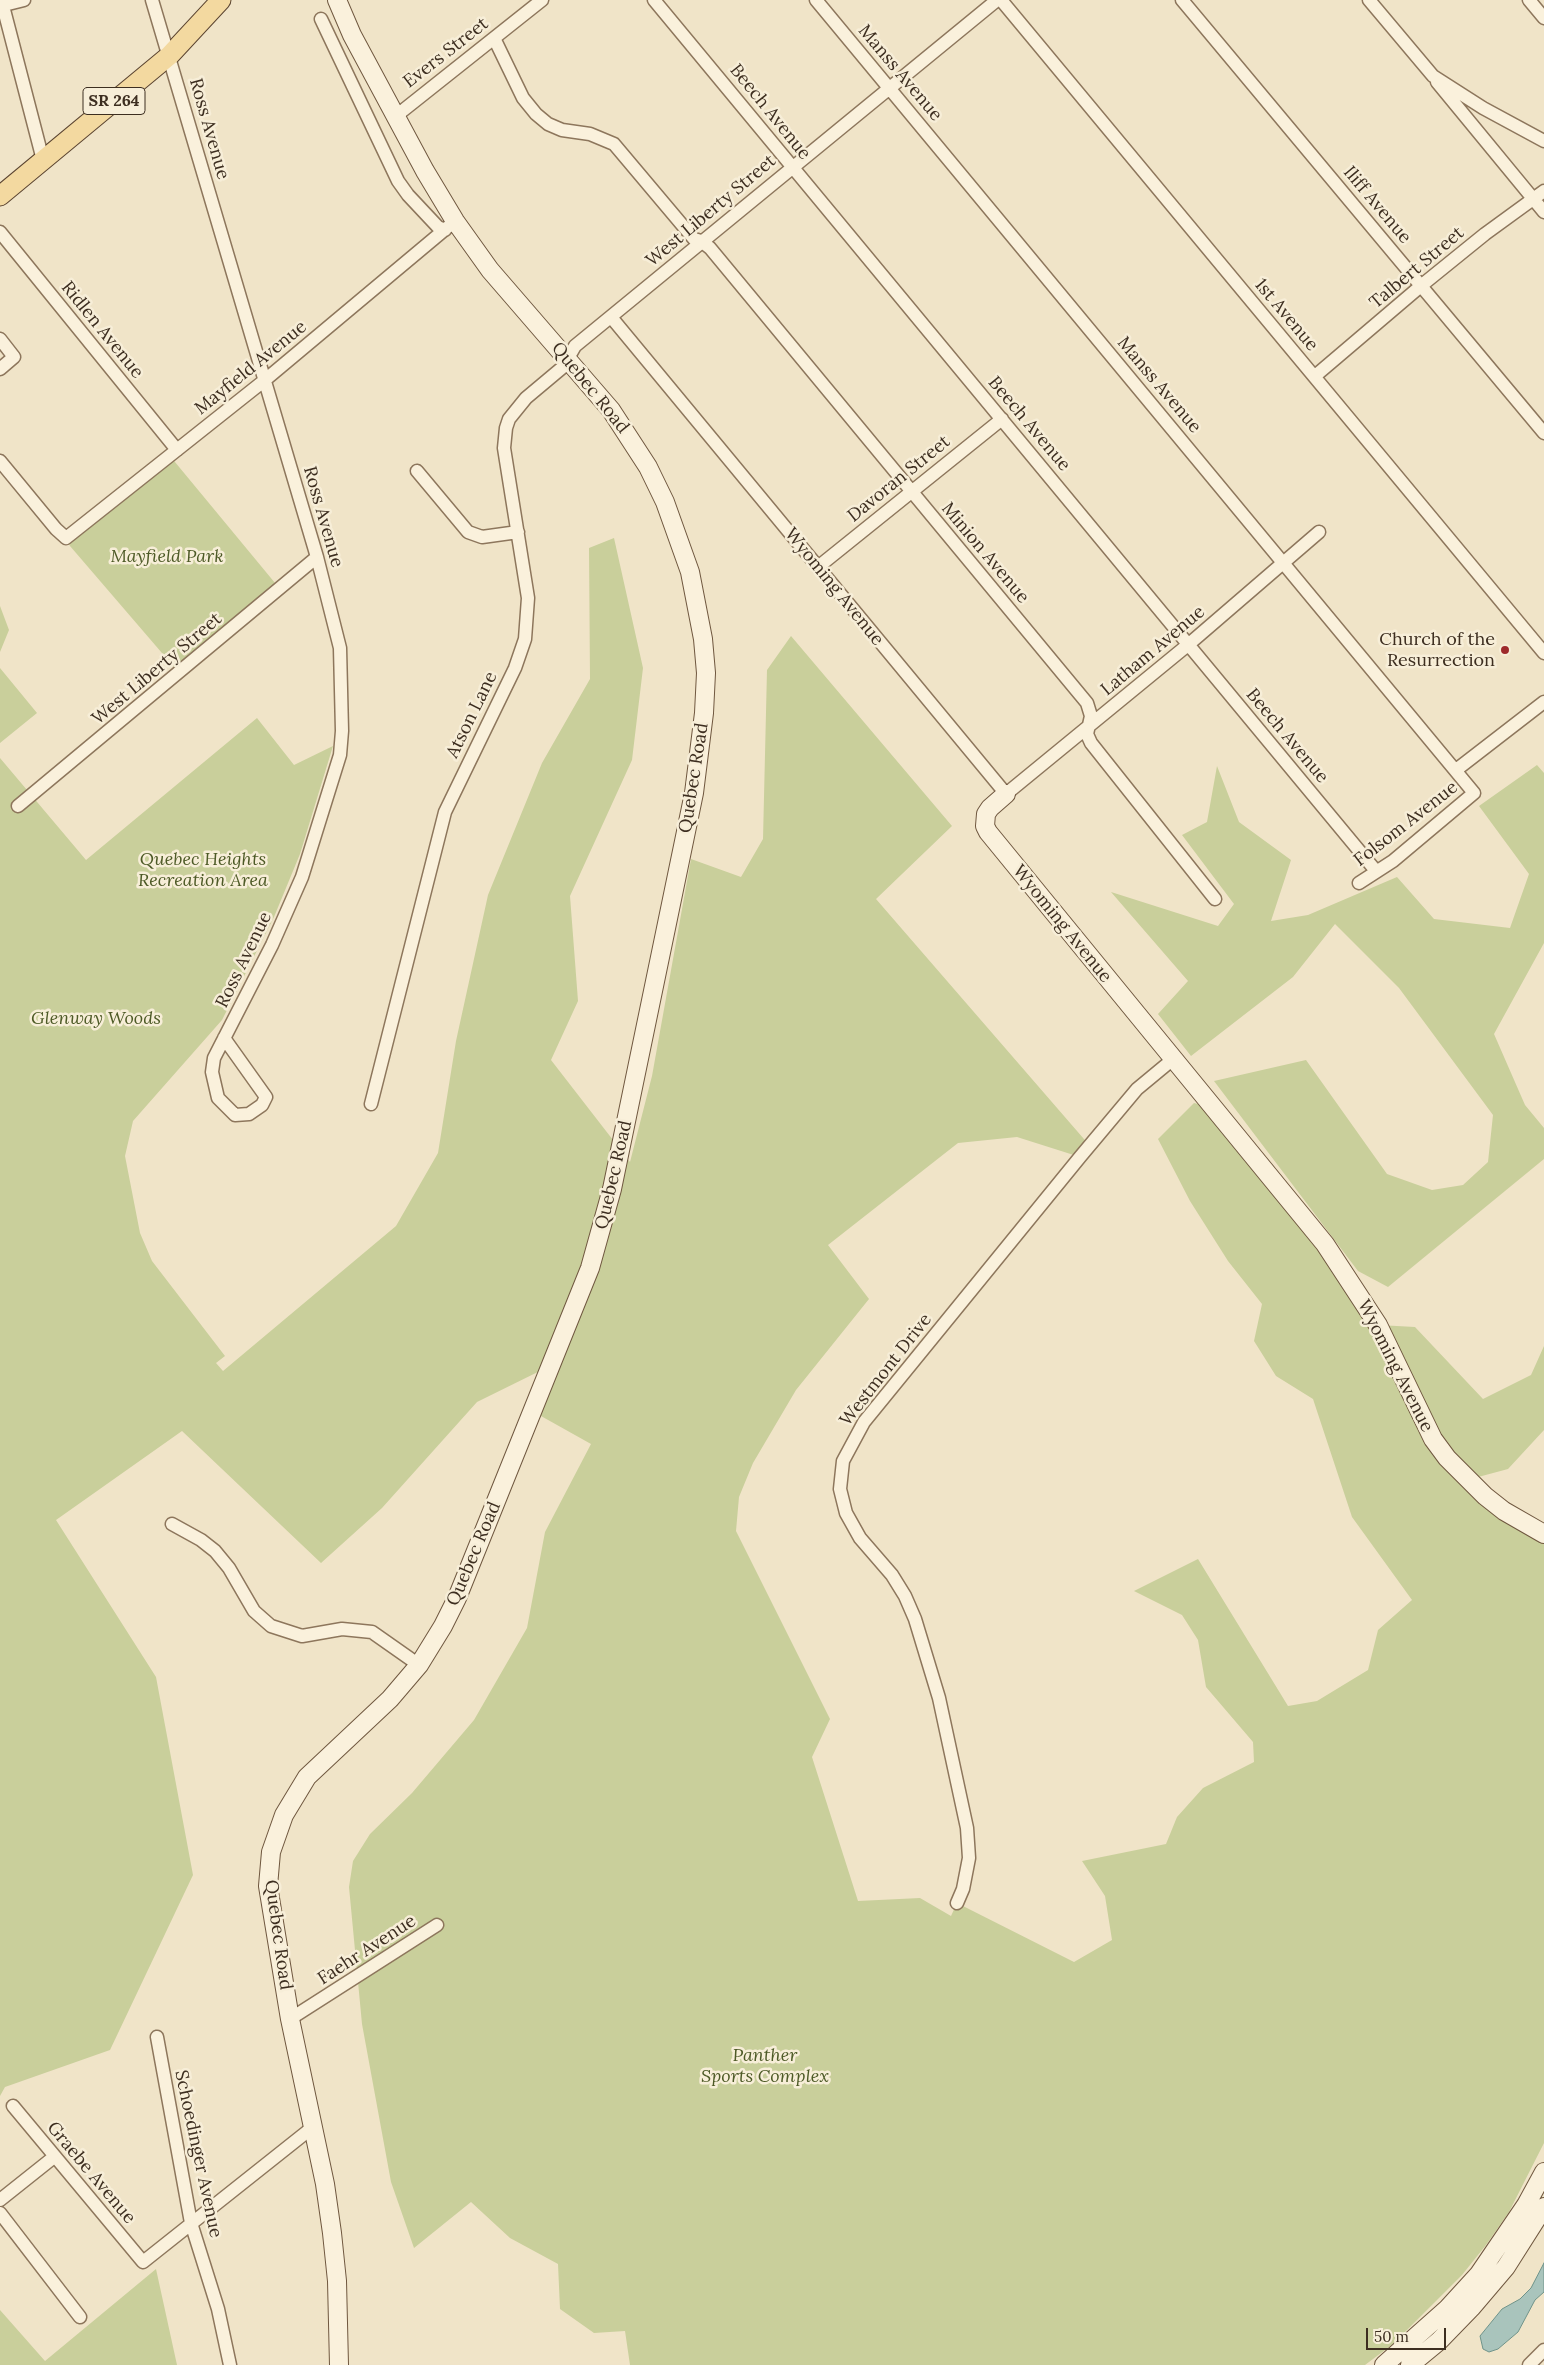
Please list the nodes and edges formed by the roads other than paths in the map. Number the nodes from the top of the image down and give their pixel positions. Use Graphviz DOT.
graph roads {
  1 [pos="24,0"];
  2 [pos="152,0"];
  3 [pos="222,0"];
  4 [pos="337,0"];
  5 [pos="542,0"];
  6 [pos="654,0"];
  7 [pos="816,0"];
  8 [pos="999,0"];
  9 [pos="1182,0"];
  10 [pos="1368,0"];
  11 [pos="1529,0"];
  12 [pos="2,6"];
  13 [pos="1544,18"];
  14 [pos="321,19"];
  15 [pos="494,38"];
  16 [pos="170,55"];
  17 [pos="1433,76"];
  18 [pos="890,87"];
  19 [pos="396,116"];
  20 [pos="1544,140"];
  21 [pos="43,160"];
  22 [pos="792,166"];
  23 [pos="1544,191"];
  24 [pos="0,196"];
  25 [pos="1534,200"];
  26 [pos="1544,212"];
  27 [pos="450,226"];
  28 [pos="0,232"];
  29 [pos="701,241"];
  30 [pos="1422,285"];
  31 [pos="611,317"];
  32 [pos="0,339"];
  33 [pos="568,358"];
  34 [pos="0,369"];
  35 [pos="1315,376"];
  36 [pos="265,380"];
  37 [pos="1002,419"];
  38 [pos="1544,433"];
  39 [pos="177,450"];
  40 [pos="0,461"];
  41 [pos="417,471"];
  42 [pos="912,492"];
  43 [pos="518,532"];
  44 [pos="1319,532"];
  45 [pos="317,557"];
  46 [pos="1285,563"];
  47 [pos="818,567"];
  48 [pos="1189,644"];
  49 [pos="1544,653"];
  50 [pos="1544,702"];
  51 [pos="1088,727"];
  52 [pos="1456,770"];
  53 [pos="1474,793"];
  54 [pos="1006,794"];
  55 [pos="18,806"];
  56 [pos="1376,871"];
  57 [pos="1359,883"];
  58 [pos="1215,899"];
  59 [pos="224,1038"];
  60 [pos="1172,1060"];
  61 [pos="371,1104"];
  62 [pos="172,1524"];
  63 [pos="1544,1534"];
  64 [pos="419,1665"];
  65 [pos="957,1903"];
  66 [pos="437,1925"];
  67 [pos="290,2019"];
  68 [pos="157,2037"];
  69 [pos="13,2106"];
  70 [pos="313,2128"];
  71 [pos="54,2157"];
  72 [pos="1544,2172"];
  73 [pos="0,2200"];
  74 [pos="1544,2208"];
  75 [pos="0,2213"];
  76 [pos="191,2223"];
  77 [pos="80,2317"];
  78 [pos="1544,2350"];
  79 [pos="230,2365"];
  80 [pos="339,2365"];
  81 [pos="1384,2365"];
  82 [pos="1410,2365"];
  83 [pos="1529,2365"];
  1 -- 12 [label="street"];
  2 -- 16 [label="street, Ross Avenue"];
  3 -- 16 [label="main road, SR 264"];
  4 -- 19 [label="street, Quebec Road"];
  5 -- 15 [label="street, Evers Street"];
  6 -- 22 [label="street, Beech Avenue"];
  7 -- 18 [label="street, Manss Avenue"];
  8 -- 18 [label="street, West Liberty Street"];
  8 -- 35 [label="street, 1st Avenue"];
  9 -- 30 [label="street, Iliff Avenue"];
  10 -- 17 [label="street"];
  11 -- 13 [label="street"];
  12 -- 21 [label="street"];
  14 -- 27 [label="street, Quebec Road"];
  15 -- 19 [label="street, Evers Street"];
  15 -- 29 [label="street, Minion Avenue"];
  16 -- 21 [label="main road, SR 264"];
  16 -- 36 [label="street, Ross Avenue"];
  17 -- 20 [label="street"];
  17 -- 25 [label="street"];
  18 -- 22 [label="street, West Liberty Street"];
  18 -- 46 [label="street, Manss Avenue"];
  19 -- 27 [label="street, Quebec Road"];
  21 -- 24 [label="main road, SR 264"];
  22 -- 29 [label="street, West Liberty Street"];
  22 -- 37 [label="street, Beech Avenue"];
  23 -- 25 [label="street, Talbert Street"];
  25 -- 26 [label="street"];
  25 -- 30 [label="street, Talbert Street"];
  27 -- 33 [label="street, Quebec Road"];
  27 -- 36 [label="street, Mayfield Avenue"];
  28 -- 39 [label="street, Ridlen Avenue"];
  29 -- 31 [label="street, West Liberty Street"];
  29 -- 42 [label="street, Minion Avenue"];
  30 -- 35 [label="street, Talbert Street"];
  30 -- 38 [label="street, Iliff Avenue"];
  31 -- 33 [label="street, West Liberty Street"];
  31 -- 47 [label="street, Wyoming Avenue"];
  32 -- 34 [label="street"];
  33 -- 43 [label="street, Atson Lane"];
  33 -- 64 [label="street, Quebec Road"];
  35 -- 49 [label="street, 1st Avenue"];
  36 -- 39 [label="street, Mayfield Avenue"];
  36 -- 45 [label="street, Ross Avenue"];
  37 -- 42 [label="street, Davoran Street"];
  37 -- 48 [label="street, Beech Avenue"];
  39 -- 40 [label="street, Mayfield Avenue"];
  41 -- 43 [label="street"];
  42 -- 47 [label="street, Davoran Street"];
  42 -- 51 [label="street, Minion Avenue"];
  43 -- 61 [label="street, Atson Lane"];
  44 -- 46 [label="street, Latham Avenue"];
  45 -- 55 [label="street, West Liberty Street"];
  45 -- 59 [label="street, Ross Avenue"];
  46 -- 48 [label="street, Latham Avenue"];
  46 -- 52 [label="street, Manss Avenue"];
  47 -- 54 [label="street, Wyoming Avenue"];
  48 -- 51 [label="street, Latham Avenue"];
  48 -- 56 [label="street, Beech Avenue"];
  50 -- 52 [label="street"];
  51 -- 54 [label="street, Latham Avenue"];
  51 -- 58 [label="street, Minion Avenue"];
  52 -- 53 [label="street, Manss Avenue"];
  53 -- 56 [label="street, Folsom Avenue"];
  54 -- 60 [label="street, Wyoming Avenue"];
  56 -- 57 [label="street, Folsom Avenue"];
  59 -- 59 [label="street, Ross Avenue"];
  60 -- 63 [label="street, Wyoming Avenue"];
  60 -- 65 [label="street, Westmont Drive"];
  62 -- 64 [label="street"];
  64 -- 67 [label="street, Quebec Road"];
  66 -- 67 [label="street, Faehr Avenue"];
  67 -- 70 [label="street, Quebec Road"];
  68 -- 76 [label="street, Schoedinger Avenue"];
  69 -- 71 [label="street, Graebe Avenue"];
  70 -- 76 [label="street"];
  70 -- 80 [label="street, Quebec Road"];
  71 -- 73 [label="street"];
  71 -- 76 [label="street, Graebe Avenue"];
  72 -- 81 [label="street"];
  74 -- 82 [label="street"];
  75 -- 77 [label="street"];
  76 -- 79 [label="street, Schoedinger Avenue"];
  78 -- 83 [label="street"];
}
